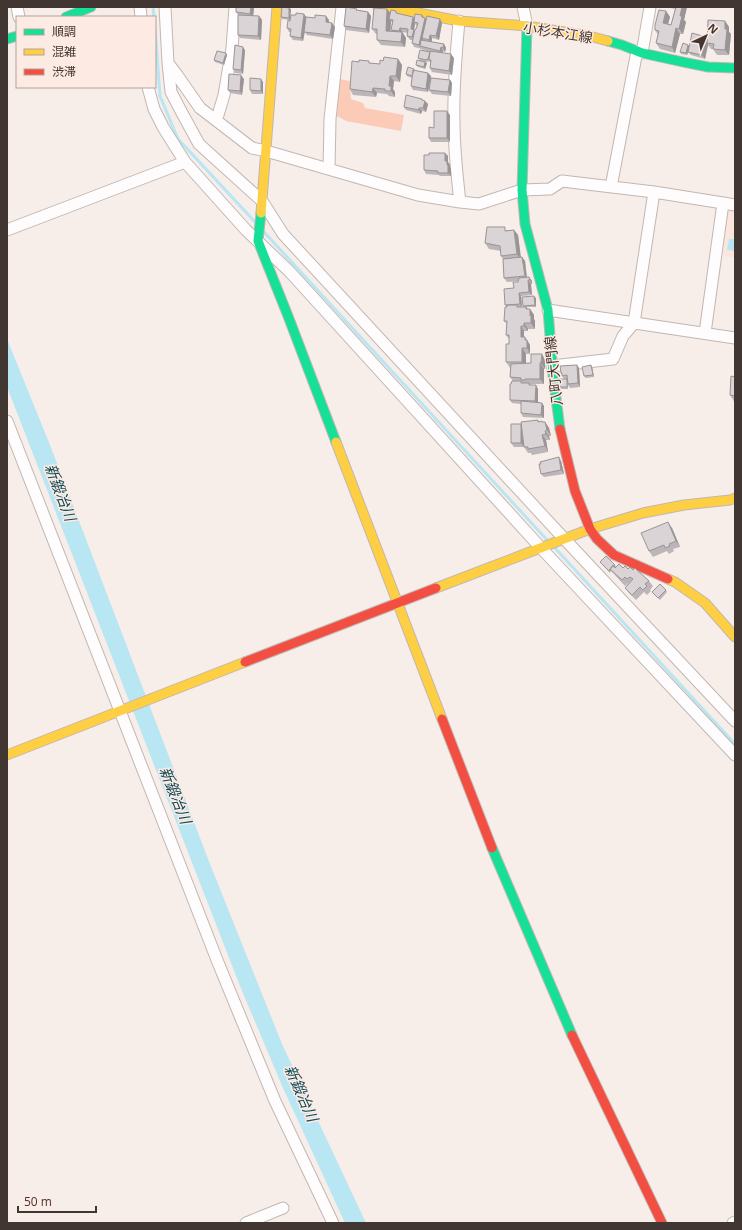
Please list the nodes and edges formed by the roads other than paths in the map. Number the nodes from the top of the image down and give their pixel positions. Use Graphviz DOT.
graph roads {
  1 [pos="92,7"];
  2 [pos="165,7"];
  3 [pos="235,7"];
  4 [pos="276,7"];
  5 [pos="342,7"];
  6 [pos="378,7"];
  7 [pos="523,7"];
  8 [pos="650,7"];
  9 [pos="69,16"];
  10 [pos="460,21"];
  11 [pos="527,26"];
  12 [pos="639,52"];
  13 [pos="168,62"];
  14 [pos="735,68"];
  15 [pos="148,88"];
  16 [pos="215,120"];
  17 [pos="266,151"];
  18 [pos="185,162"];
  19 [pos="329,169"];
  20 [pos="611,187"];
  21 [pos="522,190"];
  22 [pos="654,192"];
  23 [pos="262,201"];
  24 [pos="460,202"];
  25 [pos="723,203"];
  26 [pos="735,205"];
  27 [pos="7,230"];
  28 [pos="258,241"];
  29 [pos="548,310"];
  30 [pos="634,323"];
  31 [pos="705,334"];
  32 [pos="735,338"];
  33 [pos="552,366"];
  34 [pos="7,420"];
  35 [pos="735,498"];
  36 [pos="590,529"];
  37 [pos="565,539"];
  38 [pos="541,548"];
  39 [pos="397,603"];
  40 [pos="735,637"];
  41 [pos="123,710"];
  42 [pos="735,721"];
  43 [pos="7,755"];
  44 [pos="735,755"];
  45 [pos="283,1208"];
  46 [pos="246,1223"];
  47 [pos="333,1223"];
  48 [pos="662,1223"];
  1 -- 9 [label="street"];
  2 -- 13 [label="street"];
  3 -- 16 [label="street"];
  4 -- 17 [label="street"];
  5 -- 19 [label="street"];
  6 -- 10 [label="street, 小杉本江線"];
  7 -- 11 [label="street"];
  8 -- 12 [label="street"];
  10 -- 11 [label="street, 小杉本江線"];
  10 -- 24 [label="street"];
  11 -- 12 [label="street, 小杉本江線"];
  11 -- 21 [label="street, 八町大門線"];
  12 -- 14 [label="street, 小杉本江線"];
  12 -- 20 [label="street"];
  13 -- 16 [label="street"];
  13 -- 23 [label="street"];
  15 -- 18 [label="street"];
  16 -- 17 [label="street"];
  17 -- 19 [label="street"];
  17 -- 23 [label="street"];
  18 -- 27 [label="street"];
  18 -- 28 [label="street"];
  19 -- 24 [label="street"];
  20 -- 21 [label="street"];
  20 -- 22 [label="street"];
  21 -- 24 [label="street"];
  21 -- 29 [label="street, 八町大門線"];
  22 -- 25 [label="street"];
  22 -- 30 [label="street"];
  23 -- 28 [label="street"];
  23 -- 37 [label="street"];
  25 -- 26 [label="street"];
  25 -- 31 [label="street"];
  28 -- 38 [label="street"];
  28 -- 39 [label="street"];
  29 -- 30 [label="street"];
  29 -- 33 [label="street, 八町大門線"];
  30 -- 31 [label="street"];
  30 -- 33 [label="street"];
  31 -- 32 [label="street"];
  33 -- 36 [label="street, 八町大門線"];
  34 -- 41 [label="street"];
  35 -- 36 [label="street"];
  36 -- 37 [label="street"];
  36 -- 40 [label="street, 八町大門線"];
  37 -- 38 [label="street"];
  37 -- 42 [label="street"];
  38 -- 39 [label="street"];
  38 -- 44 [label="street"];
  39 -- 41 [label="street"];
  39 -- 48 [label="street"];
  41 -- 43 [label="street"];
  41 -- 47 [label="street"];
  45 -- 46 [label="street"];
}
